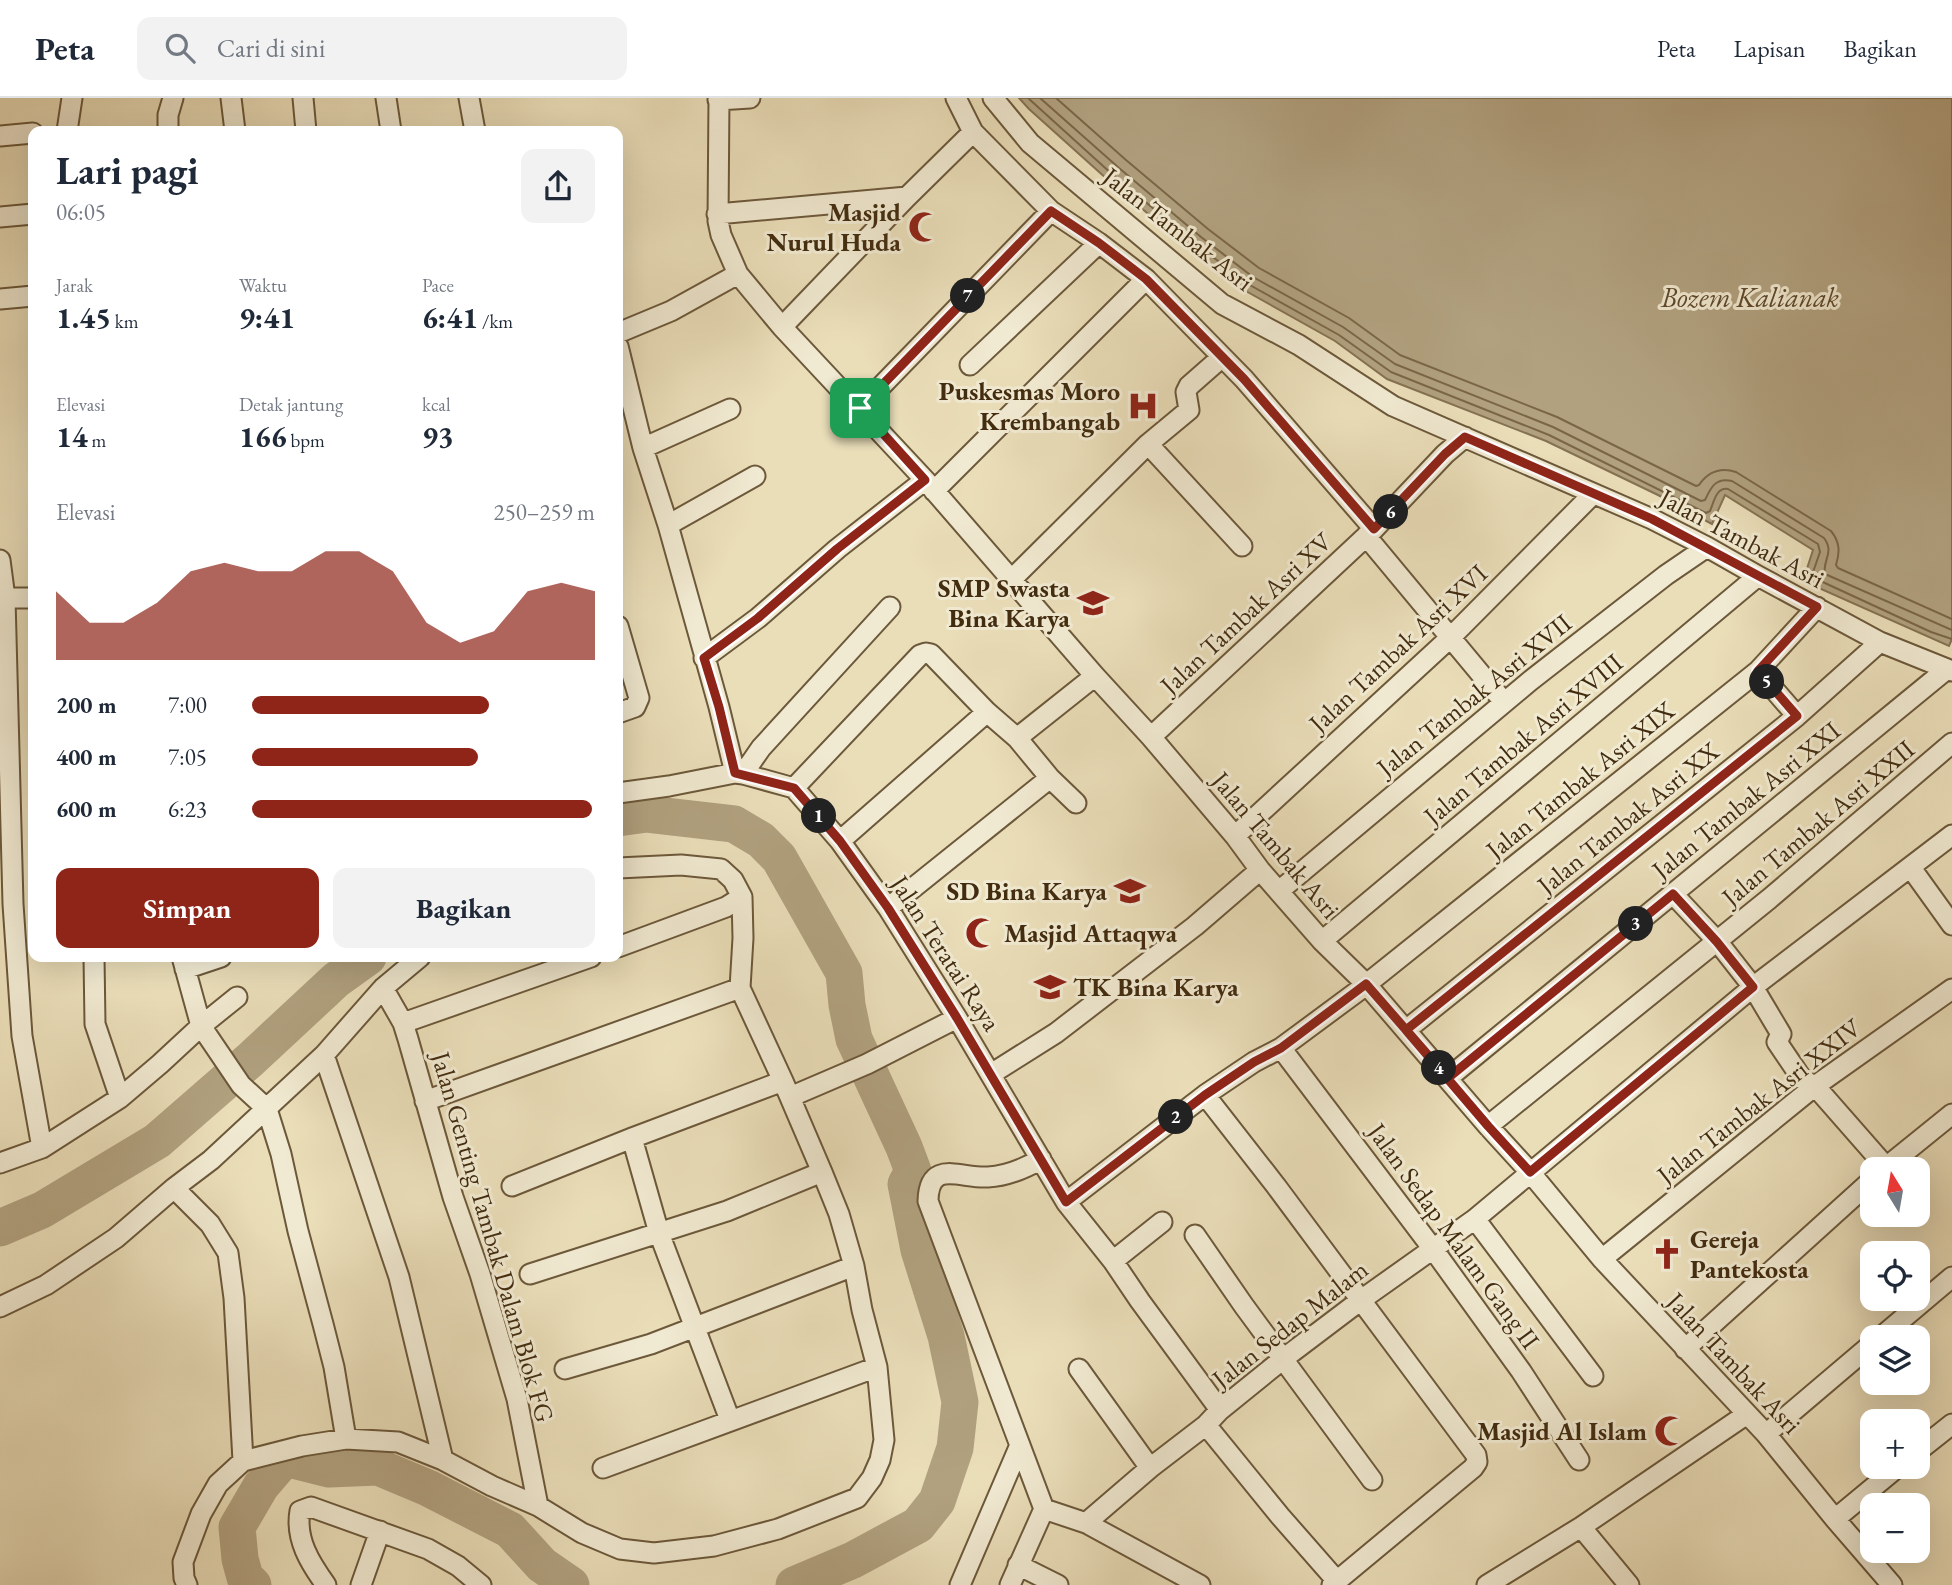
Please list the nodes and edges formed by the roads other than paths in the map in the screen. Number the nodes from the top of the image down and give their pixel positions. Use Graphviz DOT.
graph roads {
  1 [pos="72,98"];
  2 [pos="173,98"];
  3 [pos="231,98"];
  4 [pos="303,98"];
  5 [pos="386,98"];
  6 [pos="469,98"];
  7 [pos="750,98"];
  8 [pos="956,98"];
  9 [pos="993,98"];
  10 [pos="718,99"];
  11 [pos="64,126"];
  12 [pos="168,126"];
  13 [pos="234,126"];
  14 [pos="306,126"];
  15 [pos="390,126"];
  16 [pos="474,126"];
  17 [pos="973,132"];
  18 [pos="28,133"];
  19 [pos="0,136"];
  20 [pos="907,197"];
  21 [pos="1051,211"];
  22 [pos="28,214"];
  23 [pos="718,214"];
  24 [pos="0,216"];
  25 [pos="1099,243"];
  26 [pos="737,274"];
  27 [pos="1146,279"];
  28 [pos="28,296"];
  29 [pos="0,299"];
  30 [pos="782,327"];
  31 [pos="623,331"];
  32 [pos="1222,357"];
  33 [pos="970,365"];
  34 [pos="623,389"];
  35 [pos="860,408"];
  36 [pos="730,409"];
  37 [pos="1465,437"];
  38 [pos="1148,444"];
  39 [pos="643,448"];
  40 [pos="755,476"];
  41 [pos="929,485"];
  42 [pos="1593,494"];
  43 [pos="668,525"];
  44 [pos="1370,532"];
  45 [pos="1242,546"];
  46 [pos="1707,547"];
  47 [pos="0,560"];
  48 [pos="1758,576"];
  49 [pos="1012,579"];
  50 [pos="3,598"];
  51 [pos="28,598"];
  52 [pos="890,607"];
  53 [pos="1817,607"];
  54 [pos="1451,637"];
  55 [pos="1880,642"];
  56 [pos="623,643"];
  57 [pos="704,658"];
  58 [pos="1950,670"];
  59 [pos="1758,671"];
  60 [pos="1094,676"];
  61 [pos="1504,702"];
  62 [pos="623,711"];
  63 [pos="987,712"];
  64 [pos="1797,716"];
  65 [pos="1151,737"];
  66 [pos="1017,738"];
  67 [pos="1952,743"];
  68 [pos="739,774"];
  69 [pos="1049,778"];
  70 [pos="794,788"];
  71 [pos="623,792"];
  72 [pos="1076,803"];
  73 [pos="1952,835"];
  74 [pos="1235,836"];
  75 [pos="840,841"];
  76 [pos="623,868"];
  77 [pos="1911,868"];
  78 [pos="1260,870"];
  79 [pos="1279,891"];
  80 [pos="1673,894"];
  81 [pos="742,897"];
  82 [pos="888,908"];
  83 [pos="1952,925"];
  84 [pos="1322,942"];
  85 [pos="1717,942"];
  86 [pos="623,945"];
  87 [pos="94,962"];
  88 [pos="414,962"];
  89 [pos="577,962"];
  90 [pos="184,963"];
  91 [pos="1366,984"];
  92 [pos="1753,987"];
  93 [pos="383,988"];
  94 [pos="740,988"];
  95 [pos="1952,989"];
  96 [pos="237,997"];
  97 [pos="957,1018"];
  98 [pos="402,1023"];
  99 [pos="201,1026"];
  100 [pos="1406,1030"];
  101 [pos="1281,1048"];
  102 [pos="324,1055"];
  103 [pos="992,1074"];
  104 [pos="1448,1078"];
  105 [pos="1815,1086"];
  106 [pos="787,1089"];
  107 [pos="1205,1095"];
  108 [pos="120,1098"];
  109 [pos="425,1101"];
  110 [pos="267,1109"];
  111 [pos="1952,1114"];
  112 [pos="1488,1126"];
  113 [pos="632,1138"];
  114 [pos="42,1148"];
  115 [pos="1869,1157"];
  116 [pos="1899,1157"];
  117 [pos="1041,1158"];
  118 [pos="0,1163"];
  119 [pos="822,1172"];
  120 [pos="1530,1172"];
  121 [pos="512,1186"];
  122 [pos="174,1188"];
  123 [pos="1860,1191"];
  124 [pos="1066,1202"];
  125 [pos="1475,1219"];
  126 [pos="1162,1222"];
  127 [pos="659,1233"];
  128 [pos="1195,1235"];
  129 [pos="1433,1249"];
  130 [pos="1602,1259"];
  131 [pos="1113,1261"];
  132 [pos="855,1266"];
  133 [pos="530,1274"];
  134 [pos="1952,1277"];
  135 [pos="1361,1300"];
  136 [pos="0,1307"];
  137 [pos="1895,1325"];
  138 [pos="695,1328"];
  139 [pos="1685,1349"];
  140 [pos="1860,1354"];
  141 [pos="1283,1359"];
  142 [pos="877,1367"];
  143 [pos="565,1369"];
  144 [pos="1079,1369"];
  145 [pos="1593,1376"];
  146 [pos="1220,1410"];
  147 [pos="1747,1414"];
  148 [pos="730,1420"];
  149 [pos="1952,1424"];
  150 [pos="1206,1425"];
  151 [pos="1766,1434"];
  152 [pos="346,1439"];
  153 [pos="1930,1441"];
  154 [pos="1020,1445"];
  155 [pos="443,1460"];
  156 [pos="1579,1460"];
  157 [pos="243,1461"];
  158 [pos="603,1468"];
  159 [pos="1150,1468"];
  160 [pos="1883,1479"];
  161 [pos="1372,1480"];
  162 [pos="538,1506"];
  163 [pos="1044,1509"];
  164 [pos="1835,1519"];
  165 [pos="1086,1523"];
  166 [pos="1581,1527"];
  167 [pos="380,1531"];
  168 [pos="1018,1565"];
  169 [pos="1334,1583"];
  170 [pos="187,1585"];
  171 [pos="326,1585"];
  172 [pos="361,1585"];
  173 [pos="481,1585"];
  174 [pos="960,1585"];
  175 [pos="1010,1585"];
  176 [pos="1058,1585"];
  177 [pos="1200,1585"];
  178 [pos="1487,1585"];
  179 [pos="1629,1585"];
  180 [pos="1892,1585"];
  1 -- 11 [label="street"];
  2 -- 12 [label="street"];
  3 -- 13 [label="street"];
  4 -- 14 [label="street"];
  5 -- 15 [label="street"];
  6 -- 16 [label="street"];
  7 -- 10 [label="street"];
  8 -- 17 [label="street"];
  9 -- 37 [label="street, Jalan Tambak Asri"];
  10 -- 23 [label="street, Jalan Tambak Asri"];
  17 -- 20 [label="street"];
  17 -- 21 [label="street"];
  18 -- 19 [label="street"];
  20 -- 23 [label="street"];
  20 -- 30 [label="street"];
  21 -- 25 [label="street"];
  21 -- 35 [label="street"];
  22 -- 24 [label="street"];
  23 -- 26 [label="street, Jalan Tambak Asri"];
  25 -- 27 [label="street"];
  25 -- 33 [label="street"];
  26 -- 30 [label="street, Jalan Tambak Asri"];
  26 -- 31 [label="street"];
  27 -- 32 [label="street"];
  27 -- 41 [label="street"];
  28 -- 29 [label="street"];
  30 -- 35 [label="street, Jalan Tambak Asri"];
  32 -- 38 [label="street"];
  32 -- 44 [label="street"];
  34 -- 39 [label="street"];
  35 -- 41 [label="street, Jalan Tambak Asri"];
  36 -- 39 [label="street"];
  37 -- 42 [label="street, Jalan Tambak Asri"];
  37 -- 44 [label="street, Jalan Tambak Asri XV"];
  38 -- 45 [label="street"];
  38 -- 49 [label="street"];
  39 -- 43 [label="street"];
  40 -- 43 [label="street"];
  41 -- 49 [label="street, Jalan Tambak Asri"];
  41 -- 57 [label="street"];
  42 -- 46 [label="street, Jalan Tambak Asri"];
  42 -- 54 [label="street, Jalan Tambak Asri XVI"];
  43 -- 57 [label="street"];
  44 -- 54 [label="street"];
  44 -- 65 [label="street, Jalan Tambak Asri XV"];
  46 -- 48 [label="street, Jalan Tambak Asri"];
  46 -- 61 [label="street, Jalan Tambak Asri XVII"];
  47 -- 50 [label="street"];
  48 -- 53 [label="street, Jalan Tambak Asri"];
  48 -- 84 [label="street, Jalan Tambak Asri XVIII"];
  49 -- 60 [label="street, Jalan Tambak Asri"];
  50 -- 51 [label="street"];
  50 -- 114 [label="street"];
  52 -- 68 [label="street"];
  53 -- 55 [label="street, Jalan Tambak Asri"];
  53 -- 59 [label="street, Jalan Tambak Asri XIX"];
  54 -- 61 [label="street"];
  54 -- 74 [label="street, Jalan Tambak Asri XVI"];
  55 -- 58 [label="street, Jalan Tambak Asri"];
  55 -- 64 [label="street, Jalan Tambak Asri XX"];
  56 -- 62 [label="street"];
  57 -- 68 [label="street"];
  58 -- 80 [label="street, Jalan Tambak Asri XXI"];
  59 -- 64 [label="street"];
  59 -- 91 [label="street, Jalan Tambak Asri XIX"];
  60 -- 65 [label="street, Jalan Tambak Asri"];
  60 -- 66 [label="street"];
  61 -- 79 [label="street, Jalan Tambak Asri XVII"];
  63 -- 66 [label="street"];
  63 -- 70 [label="street"];
  63 -- 75 [label="street"];
  64 -- 100 [label="street, Jalan Tambak Asri XX"];
  65 -- 74 [label="street, Jalan Tambak Asri"];
  66 -- 69 [label="street"];
  67 -- 85 [label="street, Jalan Tambak Asri XXII"];
  68 -- 70 [label="street"];
  68 -- 71 [label="street"];
  69 -- 72 [label="street"];
  69 -- 82 [label="street"];
  70 -- 75 [label="street, Jalan Teratai Raya"];
  73 -- 77 [label="street, Jalan Sedap Malam"];
  74 -- 78 [label="street, Jalan Tambak Asri"];
  75 -- 82 [label="street, Jalan Teratai Raya"];
  76 -- 81 [label="street"];
  77 -- 83 [label="street"];
  77 -- 92 [label="street, Jalan Sedap Malam"];
  78 -- 79 [label="street, Jalan Tambak Asri"];
  78 -- 103 [label="street"];
  79 -- 84 [label="street, Jalan Tambak Asri"];
  80 -- 85 [label="street"];
  80 -- 104 [label="street, Jalan Tambak Asri XXI"];
  81 -- 86 [label="street"];
  81 -- 94 [label="street"];
  82 -- 97 [label="street, Jalan Teratai Raya"];
  84 -- 91 [label="street, Jalan Tambak Asri"];
  85 -- 92 [label="street"];
  85 -- 112 [label="street, Jalan Tambak Asri XXII"];
  87 -- 108 [label="street"];
  88 -- 93 [label="street"];
  89 -- 98 [label="street"];
  90 -- 99 [label="street"];
  91 -- 100 [label="street, Jalan Tambak Asri"];
  91 -- 101 [label="street, Jalan Tambak Asri XIX"];
  92 -- 105 [label="street"];
  92 -- 120 [label="street, Jalan Sedap Malam"];
  93 -- 98 [label="street, Jalan Genting Tambak Dalam Blok FG"];
  93 -- 102 [label="street"];
  94 -- 106 [label="street"];
  94 -- 109 [label="street"];
  95 -- 105 [label="street, Jalan Tambak Asri XXIV"];
  96 -- 99 [label="street"];
  97 -- 103 [label="street, Jalan Teratai Raya"];
  97 -- 106 [label="street"];
  98 -- 109 [label="street, Jalan Genting Tambak Dalam Blok FG"];
  99 -- 108 [label="street"];
  99 -- 110 [label="street"];
  100 -- 104 [label="street, Jalan Tambak Asri"];
  101 -- 107 [label="street, Jalan Tambak Asri XIX"];
  101 -- 129 [label="street, Jalan Sedap Malam Gang II"];
  102 -- 110 [label="street"];
  102 -- 155 [label="street"];
  103 -- 117 [label="street, Jalan Teratai Raya"];
  104 -- 112 [label="street, Jalan Tambak Asri"];
  105 -- 115 [label="street"];
  105 -- 130 [label="street, Jalan Tambak Asri XXIV"];
  106 -- 113 [label="street"];
  106 -- 119 [label="street"];
  107 -- 124 [label="street, Jalan Tambak Asri XIX"];
  107 -- 135 [label="street"];
  108 -- 114 [label="street"];
  109 -- 162 [label="street, Jalan Genting Tambak Dalam Blok FG"];
  110 -- 122 [label="street"];
  110 -- 152 [label="street"];
  111 -- 116 [label="street"];
  112 -- 120 [label="street, Jalan Tambak Asri"];
  113 -- 121 [label="street"];
  113 -- 127 [label="street"];
  114 -- 118 [label="street"];
  117 -- 124 [label="street, Jalan Teratai Raya"];
  117 -- 154 [label="street"];
  119 -- 127 [label="street"];
  119 -- 132 [label="street"];
  120 -- 125 [label="street, Jalan Sedap Malam"];
  120 -- 130 [label="street, Jalan Tambak Asri"];
  122 -- 136 [label="street"];
  122 -- 157 [label="street"];
  123 -- 139 [label="street"];
  124 -- 131 [label="street, Jalan Teratai Raya"];
  125 -- 129 [label="street, Jalan Sedap Malam"];
  125 -- 145 [label="street"];
  126 -- 131 [label="street"];
  127 -- 133 [label="street"];
  127 -- 138 [label="street"];
  128 -- 141 [label="street"];
  129 -- 135 [label="street, Jalan Sedap Malam"];
  129 -- 156 [label="street, Jalan Sedap Malam Gang II"];
  130 -- 139 [label="street, Jalan Tambak Asri"];
  131 -- 146 [label="street, Jalan Teratai Raya"];
  132 -- 138 [label="street"];
  132 -- 142 [label="street"];
  134 -- 137 [label="street"];
  135 -- 141 [label="street, Jalan Sedap Malam"];
  135 -- 169 [label="street"];
  138 -- 143 [label="street"];
  138 -- 148 [label="street"];
  139 -- 147 [label="street, Jalan Tambak Asri"];
  140 -- 151 [label="street"];
  141 -- 146 [label="street, Jalan Sedap Malam"];
  141 -- 161 [label="street"];
  142 -- 148 [label="street"];
  142 -- 162 [label="street"];
  144 -- 159 [label="street"];
  146 -- 150 [label="street, Jalan Sedap Malam"];
  147 -- 151 [label="street, Jalan Tambak Asri"];
  147 -- 166 [label="street"];
  148 -- 158 [label="street"];
  149 -- 153 [label="street"];
  150 -- 159 [label="street, Jalan Sedap Malam"];
  150 -- 169 [label="street"];
  151 -- 164 [label="street, Jalan Tambak Asri"];
  152 -- 155 [label="street"];
  152 -- 157 [label="street"];
  154 -- 163 [label="street"];
  154 -- 174 [label="street"];
  155 -- 162 [label="street"];
  157 -- 170 [label="street"];
  159 -- 165 [label="street, Jalan Sedap Malam"];
  160 -- 164 [label="street"];
  163 -- 165 [label="street"];
  163 -- 168 [label="street"];
  164 -- 180 [label="street, Jalan Tambak Asri"];
  165 -- 177 [label="street"];
  166 -- 178 [label="street"];
  166 -- 179 [label="street"];
  167 -- 171 [label="street"];
  167 -- 172 [label="street"];
  167 -- 173 [label="street"];
  168 -- 175 [label="street"];
  168 -- 176 [label="street"];
}
